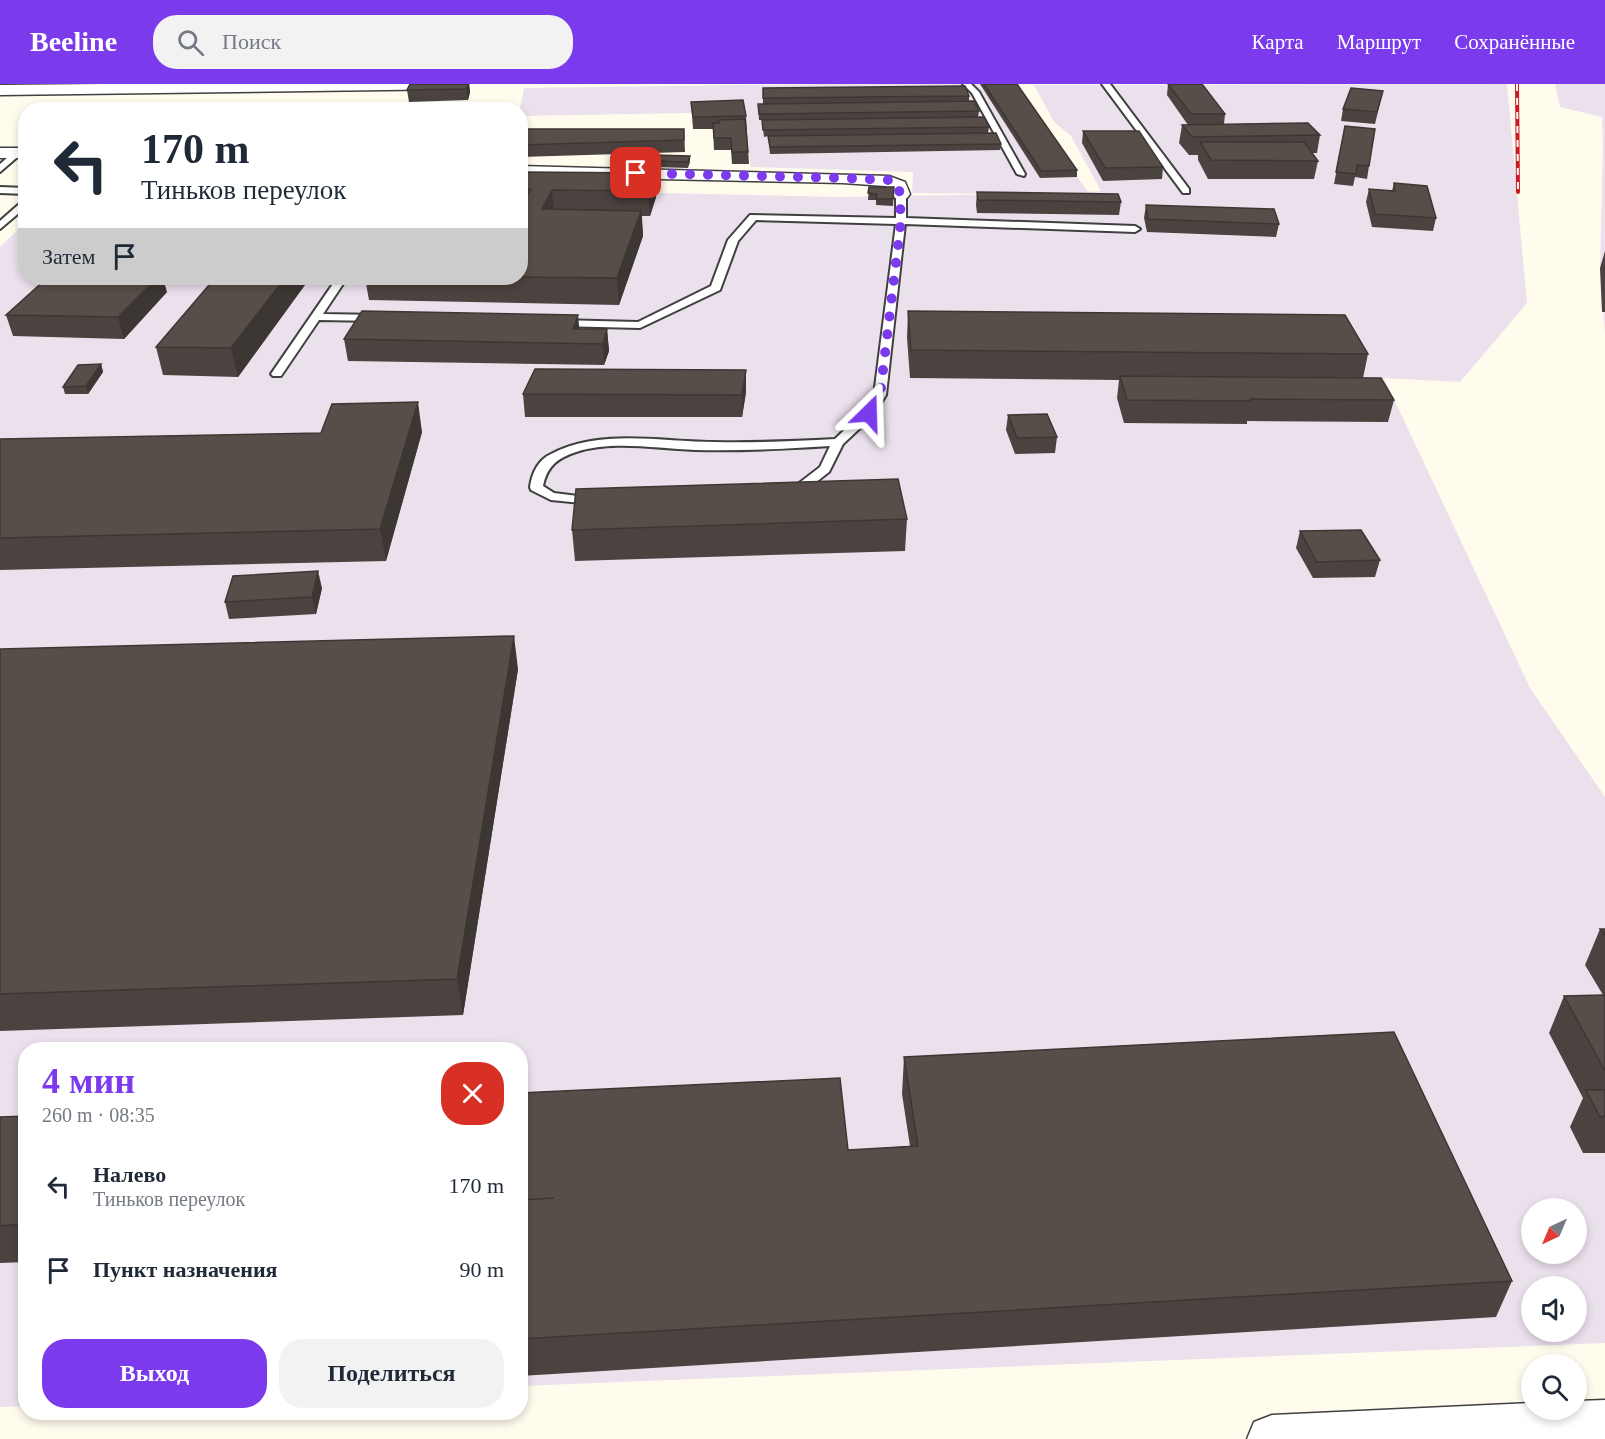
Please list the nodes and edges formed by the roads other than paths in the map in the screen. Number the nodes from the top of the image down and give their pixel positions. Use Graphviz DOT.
graph roads {
  1 [pos="460,84"];
  2 [pos="967,84"];
  3 [pos="1106,84"];
  4 [pos="0,90"];
  5 [pos="14,153"];
  6 [pos="0,169"];
  7 [pos="528,171"];
  8 [pos="1021,174"];
  9 [pos="0,190"];
  10 [pos="18,191"];
  11 [pos="1186,191"];
  12 [pos="901,194"];
  13 [pos="18,209"];
  14 [pos="901,221"];
  15 [pos="0,226"];
  16 [pos="1135,229"];
  17 [pos="338,285"];
  18 [pos="317,317"];
  19 [pos="388,318"];
  20 [pos="544,322"];
  21 [pos="277,374"];
  22 [pos="838,442"];
  23 [pos="782,500"];
  24 [pos="614,504"];
  25 [pos="1605,1423"];
  26 [pos="1272,1439"];
  1 -- 4 [label="street"];
  2 -- 8 [label="lane"];
  3 -- 11 [label="lane"];
  5 -- 6 [label="lane"];
  7 -- 12 [label="street"];
  9 -- 10 [label="lane"];
  12 -- 14 [label="lane"];
  13 -- 15 [label="lane"];
  14 -- 16 [label="lane"];
  14 -- 20 [label="lane"];
  14 -- 22 [label="lane"];
  17 -- 18 [label="lane"];
  18 -- 19 [label="lane"];
  18 -- 21 [label="lane"];
  22 -- 23 [label="lane"];
  22 -- 24 [label="lane"];
  25 -- 26 [label="street"];
}
